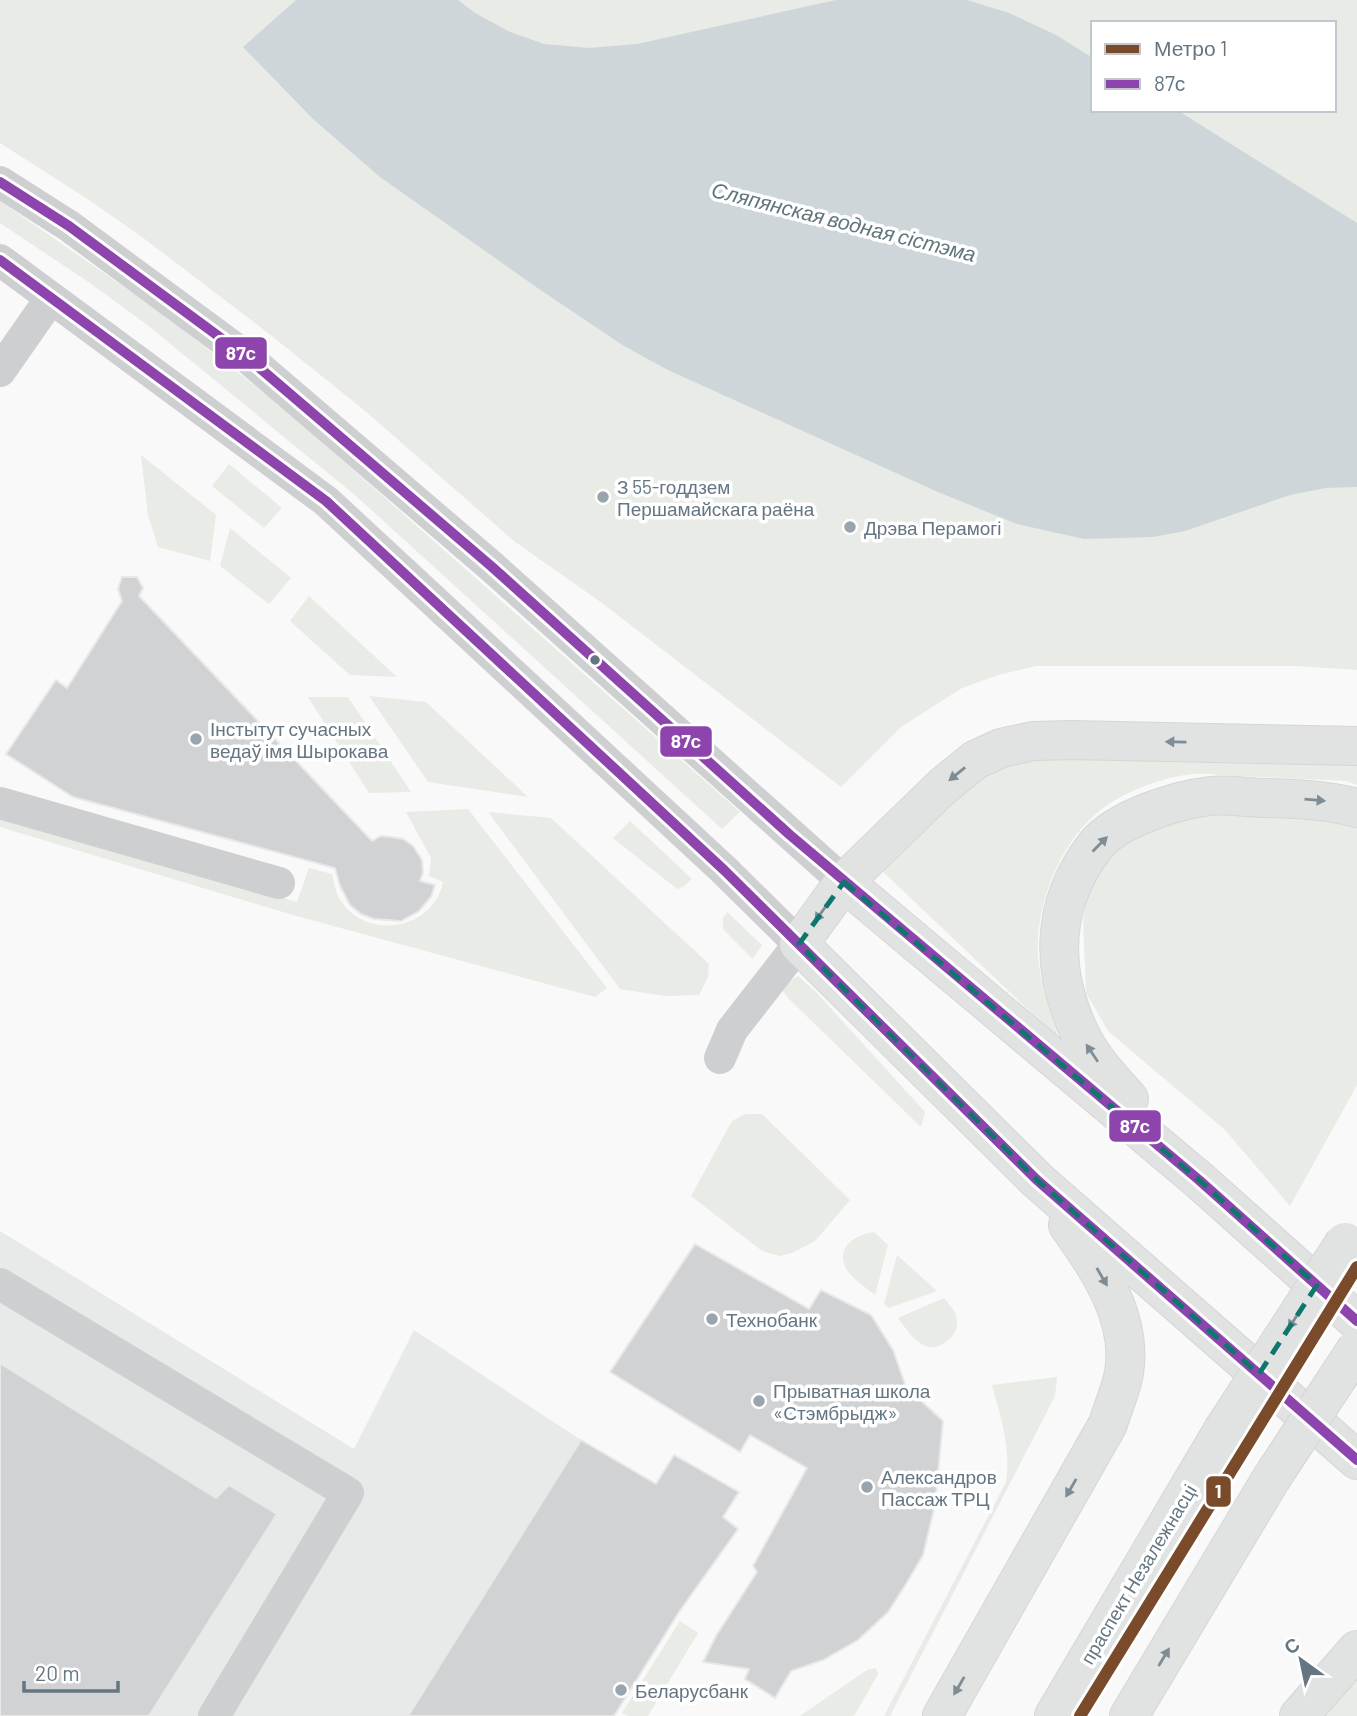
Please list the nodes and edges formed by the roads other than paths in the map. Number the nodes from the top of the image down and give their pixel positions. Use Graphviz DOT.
graph roads {
  1 [pos="0,182"];
  2 [pos="0,260"];
  3 [pos="51,298"];
  4 [pos="0,371"];
  5 [pos="1357,746"];
  6 [pos="0,803"];
  7 [pos="1357,808"];
  8 [pos="844,882"];
  9 [pos="279,883"];
  10 [pos="799,944"];
  11 [pos="720,1058"];
  12 [pos="1037,1180"];
  13 [pos="1199,1180"];
  14 [pos="1351,1231"];
  15 [pos="0,1284"];
  16 [pos="1357,1321"];
  17 [pos="1357,1348"];
  18 [pos="1357,1460"];
  19 [pos="1357,1650"];
  20 [pos="214,1716"];
  21 [pos="942,1716"];
  22 [pos="1054,1716"];
  23 [pos="1129,1716"];
  24 [pos="1299,1716"];
  1 -- 8 [label="street"];
  2 -- 3 [label="street"];
  3 -- 4 [label="street"];
  3 -- 10 [label="street"];
  5 -- 8 [label="main road, one-way"];
  6 -- 9 [label="street"];
  13 -- 7 [label="main road, one-way"];
  8 -- 10 [label="main road, one-way"];
  8 -- 13 [label="main road"];
  10 -- 11 [label="street"];
  10 -- 12 [label="main road"];
  12 -- 18 [label="main road"];
  12 -- 21 [label="main road, one-way"];
  13 -- 16 [label="main road"];
  14 -- 22 [label="main road, праспект Незалежнасці, one-way, bridge"];
  15 -- 20 [label="street"];
  23 -- 17 [label="main road, one-way, bridge"];
  19 -- 24 [label="main road"];
}
